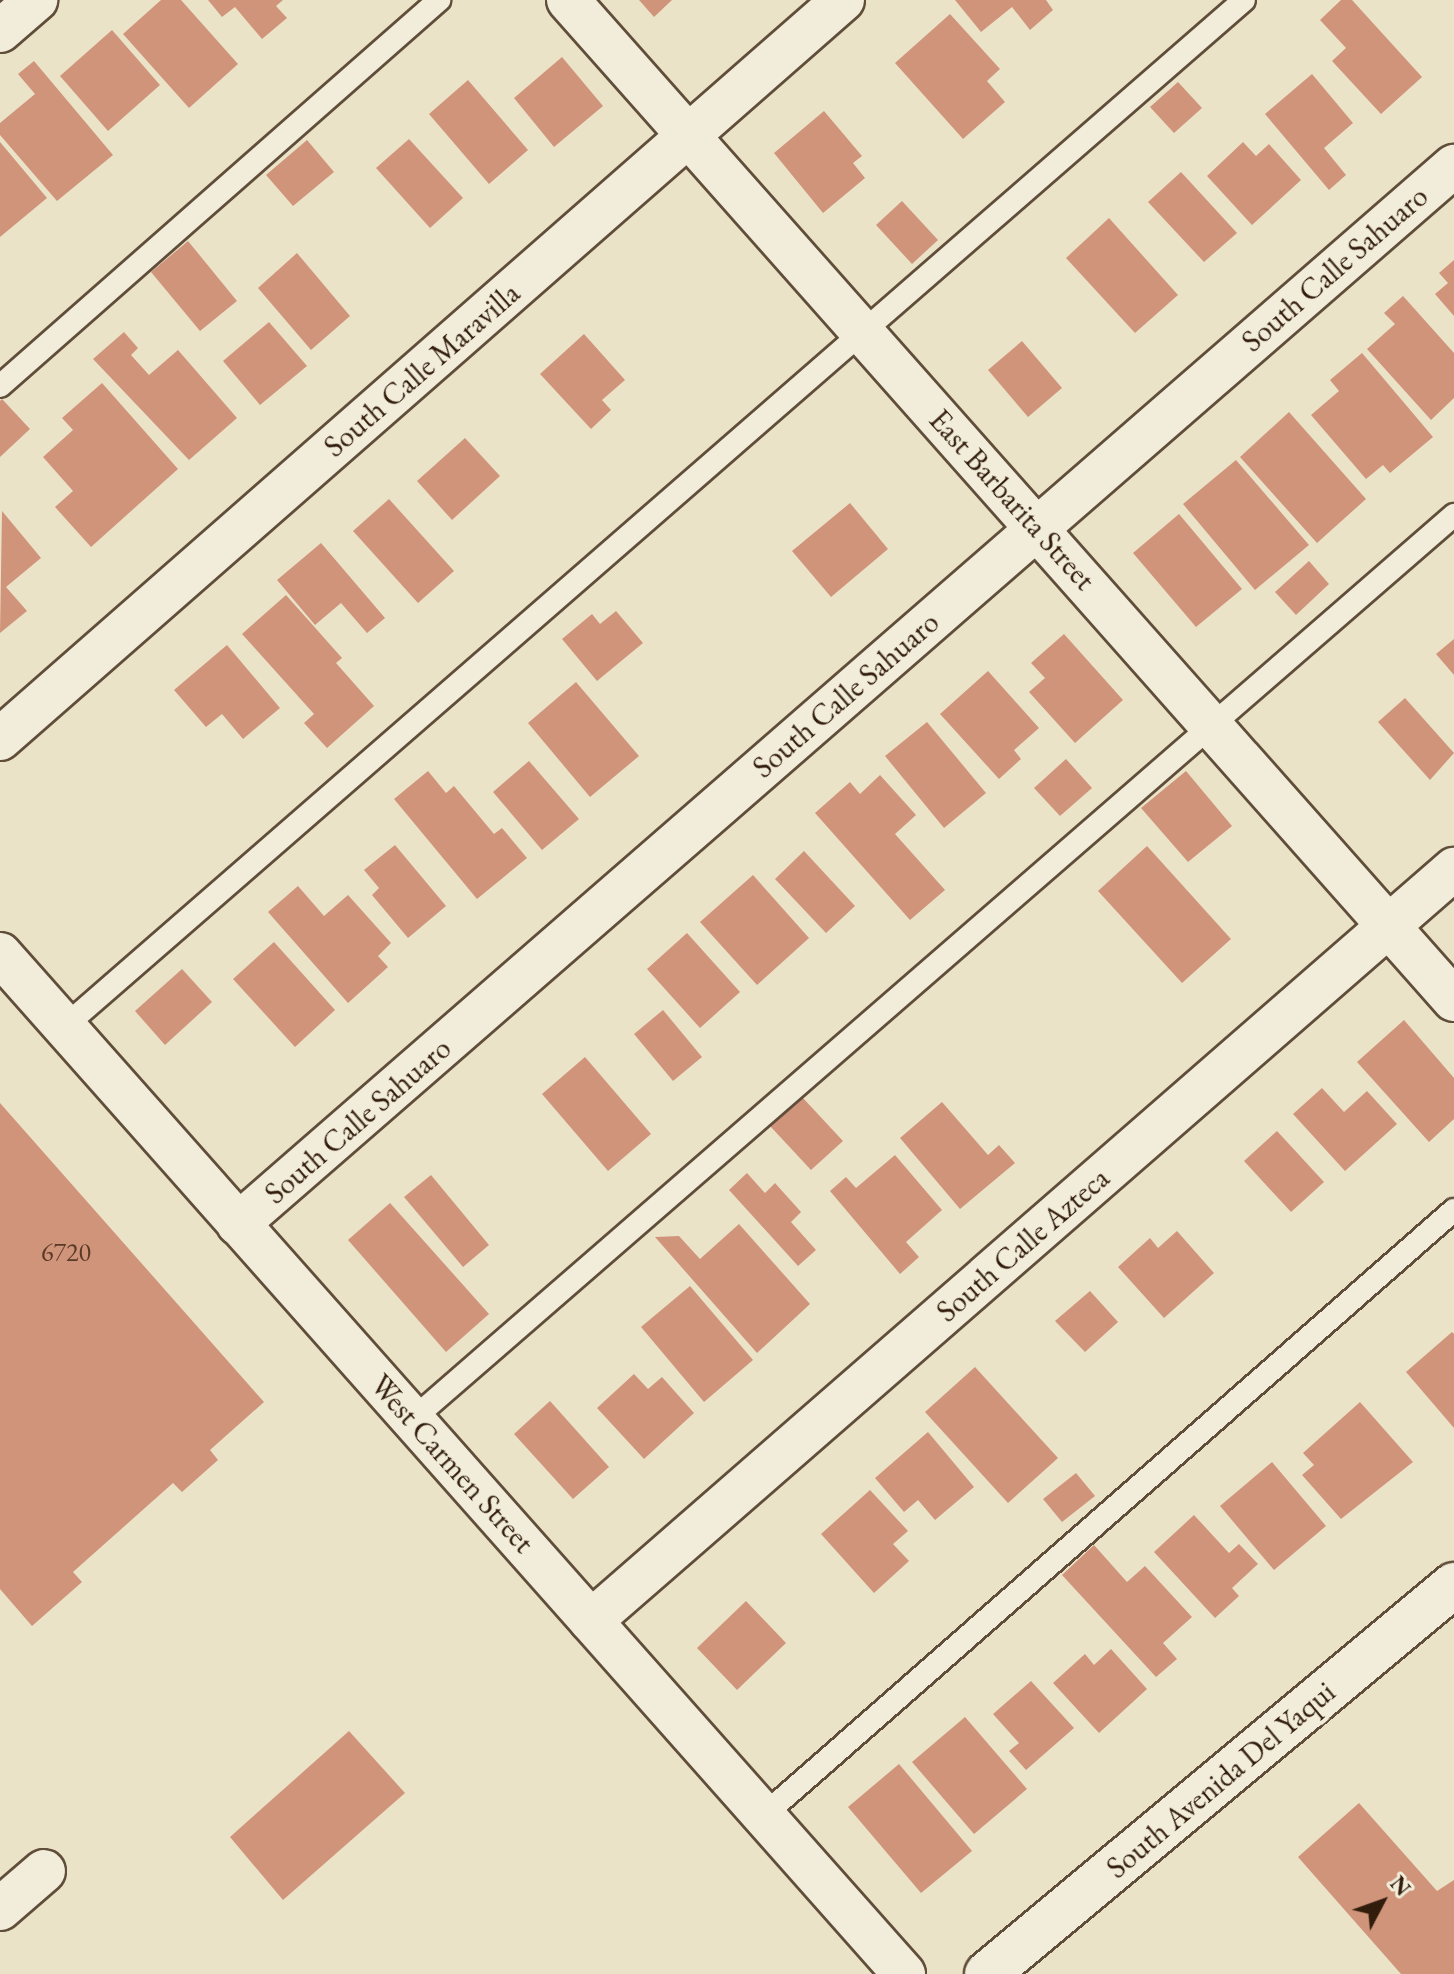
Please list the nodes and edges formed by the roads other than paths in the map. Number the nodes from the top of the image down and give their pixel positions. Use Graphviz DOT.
graph roads {
  1 [pos="36,0"];
  2 [pos="439,0"];
  3 [pos="568,0"];
  4 [pos="843,0"];
  5 [pos="1244,0"];
  6 [pos="0,31"];
  7 [pos="689,136"];
  8 [pos="1454,166"];
  9 [pos="863,333"];
  10 [pos="0,386"];
  11 [pos="1454,515"];
  12 [pos="1037,527"];
  13 [pos="1211,726"];
  14 [pos="0,739"];
  15 [pos="1454,869"];
  16 [pos="1389,927"];
  17 [pos="0,954"];
  18 [pos="1454,1000"];
  19 [pos="64,1027"];
  20 [pos="1454,1210"];
  21 [pos="238,1224"];
  22 [pos="413,1419"];
  23 [pos="1451,1593"];
  24 [pos="591,1621"];
  25 [pos="763,1816"];
  26 [pos="44,1871"];
  27 [pos="0,1909"];
  28 [pos="904,1974"];
  29 [pos="987,1974"];
  1 -- 6 [label="street"];
  2 -- 10 [label="lane"];
  3 -- 7 [label="street, East Barbarita Street"];
  4 -- 7 [label="street, South Calle Maravilla"];
  5 -- 9 [label="lane"];
  7 -- 9 [label="street, East Barbarita Street"];
  7 -- 14 [label="street, South Calle Maravilla"];
  8 -- 12 [label="street, South Calle Sahuaro"];
  9 -- 12 [label="street, East Barbarita Street"];
  9 -- 19 [label="lane"];
  11 -- 13 [label="lane"];
  12 -- 13 [label="street, East Barbarita Street"];
  12 -- 21 [label="street, South Calle Sahuaro"];
  13 -- 16 [label="street, East Barbarita Street"];
  13 -- 22 [label="lane"];
  15 -- 16 [label="street, South Calle Azteca"];
  16 -- 18 [label="street, East Barbarita Street"];
  16 -- 24 [label="street, South Calle Azteca"];
  17 -- 19 [label="street, West Carmen Street"];
  19 -- 21 [label="street, West Carmen Street"];
  20 -- 25 [label="lane"];
  21 -- 22 [label="street, West Carmen Street"];
  22 -- 24 [label="street, West Carmen Street"];
  23 -- 29 [label="street, South Avenida Del Yaqui"];
  24 -- 25 [label="street, West Carmen Street"];
  25 -- 28 [label="street, West Carmen Street"];
  26 -- 27 [label="street"];
}
